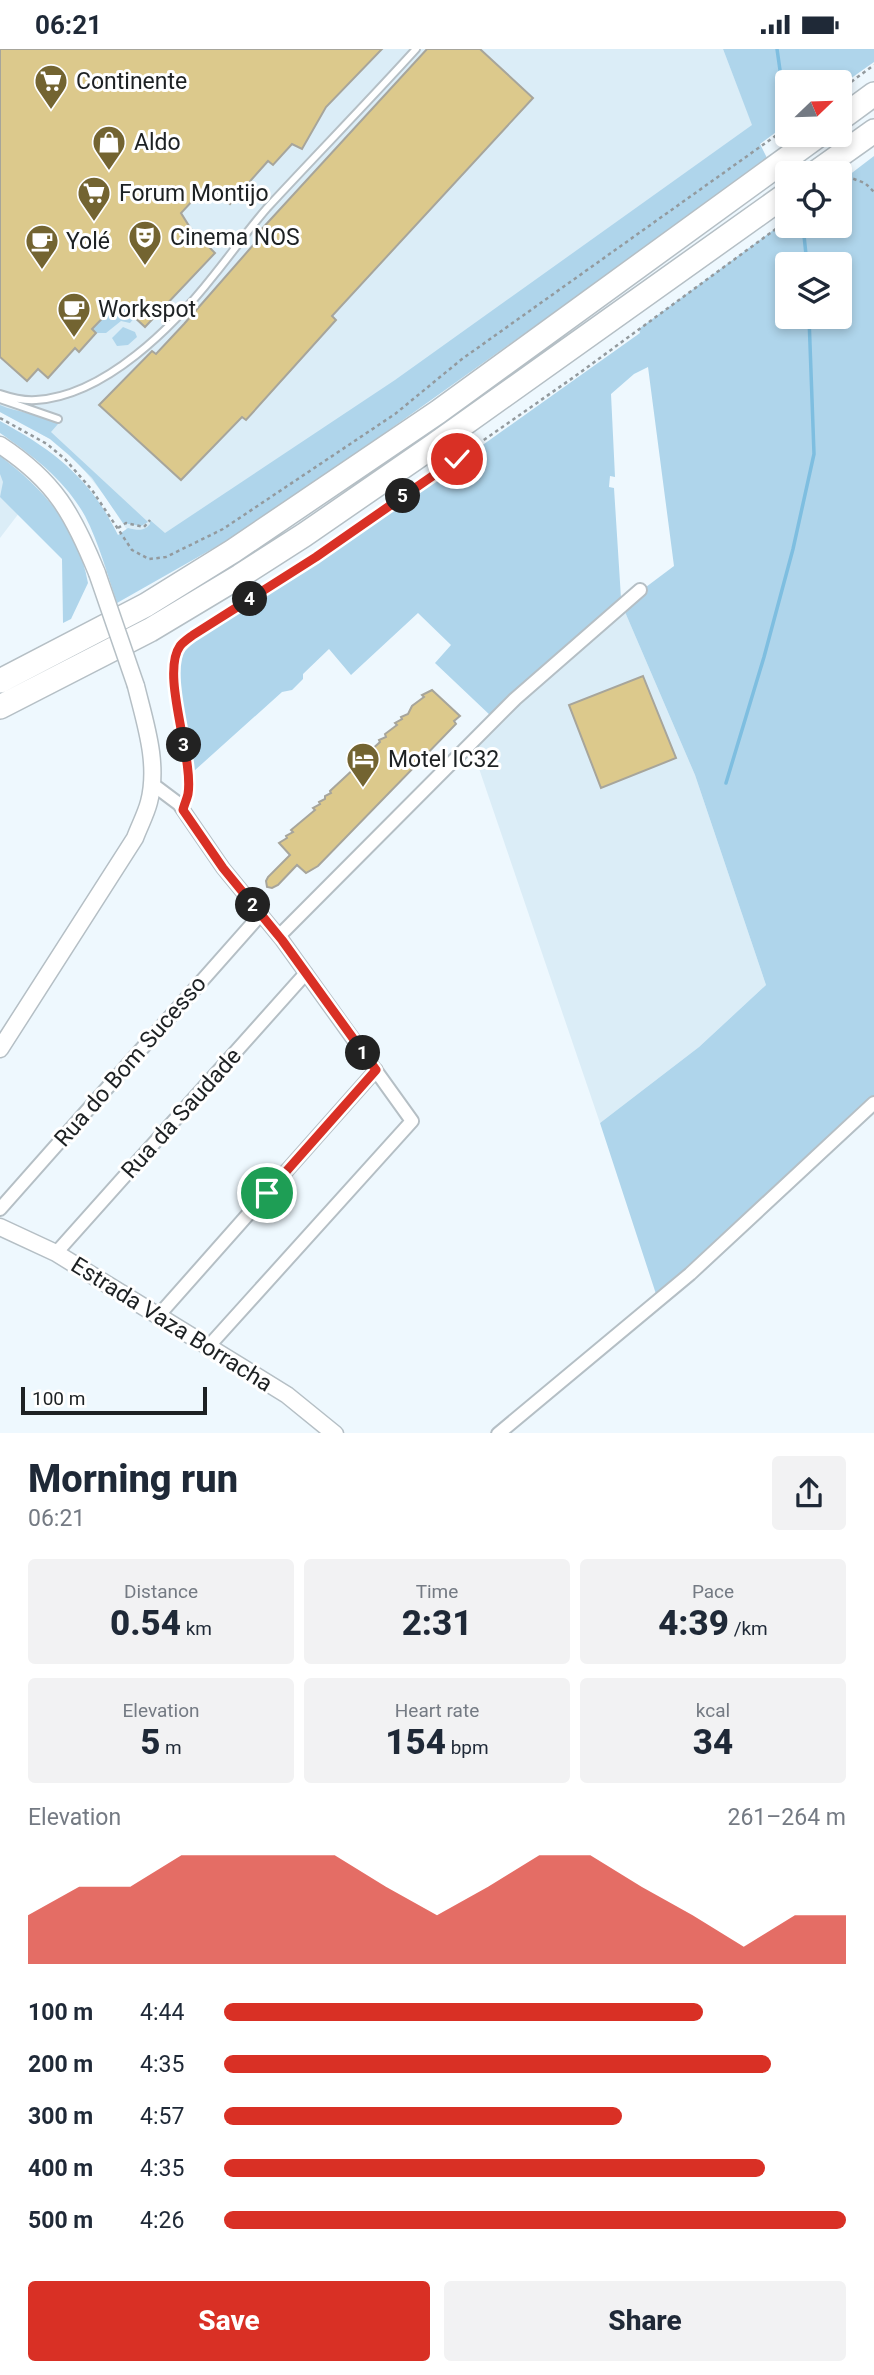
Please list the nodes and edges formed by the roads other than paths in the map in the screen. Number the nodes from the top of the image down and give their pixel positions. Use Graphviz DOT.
graph roads {
  1 [pos="415,49"];
  2 [pos="874,94"];
  3 [pos="852,111"];
  4 [pos="874,131"];
  5 [pos="802,147"];
  6 [pos="832,161"];
  7 [pos="775,202"];
  8 [pos="0,396"];
  9 [pos="58,418"];
  10 [pos="0,445"];
  11 [pos="640,590"];
  12 [pos="0,681"];
  13 [pos="0,707"];
  14 [pos="151,783"];
  15 [pos="261,914"];
  16 [pos="279,936"];
  17 [pos="306,973"];
  18 [pos="0,1049"];
  19 [pos="376,1070"];
  20 [pos="874,1103"];
  21 [pos="0,1209"];
  22 [pos="0,1227"];
  23 [pos="56,1253"];
  24 [pos="158,1315"];
  25 [pos="208,1346"];
  26 [pos="335,1433"];
  27 [pos="498,1433"];
  1 -- 8 [label="lane"];
  2 -- 3 [label="highway"];
  4 -- 6 [label="highway"];
  5 -- 12 [label="highway"];
  7 -- 13 [label="highway"];
  8 -- 9 [label="lane"];
  10 -- 14 [label="street, bridge"];
  11 -- 16 [label="street"];
  14 -- 15 [label="street"];
  14 -- 18 [label="street"];
  15 -- 16 [label="street"];
  15 -- 21 [label="street, Rua do Bom Sucesso"];
  16 -- 17 [label="street"];
  17 -- 19 [label="street"];
  17 -- 23 [label="street, Rua da Saudade"];
  19 -- 24 [label="street"];
  19 -- 25 [label="street"];
  20 -- 27 [label="street"];
  22 -- 23 [label="street, Estrada Vaza Borracha"];
  23 -- 24 [label="street, Estrada Vaza Borracha"];
  24 -- 25 [label="street, Estrada Vaza Borracha"];
  25 -- 26 [label="street, Estrada Vaza Borracha"];
}
